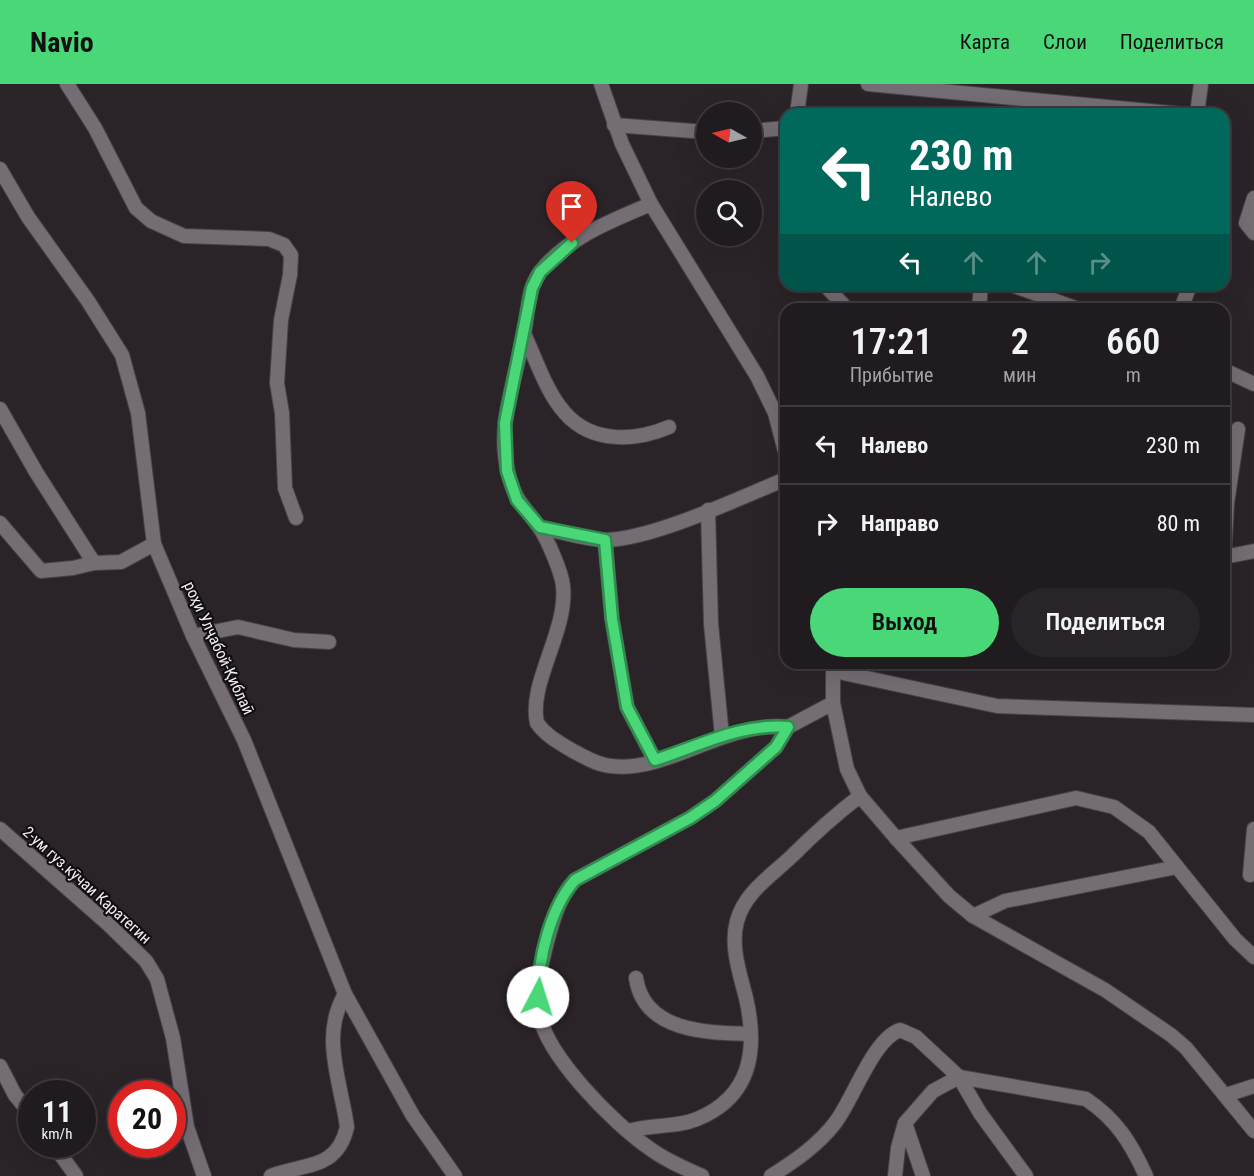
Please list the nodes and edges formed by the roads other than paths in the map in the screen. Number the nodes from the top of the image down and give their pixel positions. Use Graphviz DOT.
graph roads {
  1 [pos="67,84"];
  2 [pos="601,84"];
  3 [pos="801,84"];
  4 [pos="868,84"];
  5 [pos="1201,84"];
  6 [pos="797,108"];
  7 [pos="1118,108"];
  8 [pos="1198,108"];
  9 [pos="614,125"];
  10 [pos="780,129"];
  11 [pos="762,130"];
  12 [pos="696,131"];
  13 [pos="0,169"];
  14 [pos="1254,198"];
  15 [pos="651,204"];
  16 [pos="1254,233"];
  17 [pos="830,291"];
  18 [pos="1028,291"];
  19 [pos="842,303"];
  20 [pos="1062,303"];
  21 [pos="524,334"];
  22 [pos="1230,373"];
  23 [pos="1254,384"];
  24 [pos="0,409"];
  25 [pos="669,427"];
  26 [pos="1238,429"];
  27 [pos="780,432"];
  28 [pos="780,481"];
  29 [pos="1230,483"];
  30 [pos="708,510"];
  31 [pos="296,518"];
  32 [pos="0,523"];
  33 [pos="540,527"];
  34 [pos="605,540"];
  35 [pos="154,544"];
  36 [pos="1254,551"];
  37 [pos="1230,556"];
  38 [pos="94,563"];
  39 [pos="193,636"];
  40 [pos="329,642"];
  41 [pos="834,669"];
  42 [pos="842,669"];
  43 [pos="833,703"];
  44 [pos="1254,715"];
  45 [pos="788,727"];
  46 [pos="722,736"];
  47 [pos="655,760"];
  48 [pos="860,796"];
  49 [pos="0,829"];
  50 [pos="1254,829"];
  51 [pos="896,838"];
  52 [pos="1177,867"];
  53 [pos="1250,875"];
  54 [pos="973,916"];
  55 [pos="1254,957"];
  56 [pos="636,978"];
  57 [pos="345,994"];
  58 [pos="750,1034"];
  59 [pos="0,1066"];
  60 [pos="959,1077"];
  61 [pos="1254,1086"];
  62 [pos="1226,1095"];
  63 [pos="18,1099"];
  64 [pos="905,1123"];
  65 [pos="629,1131"];
  66 [pos="1254,1131"];
  67 [pos="63,1158"];
  68 [pos="76,1176"];
  69 [pos="204,1176"];
  70 [pos="271,1176"];
  71 [pos="455,1176"];
  72 [pos="702,1176"];
  73 [pos="771,1176"];
  74 [pos="895,1176"];
  75 [pos="923,1176"];
  76 [pos="1026,1176"];
  77 [pos="1146,1176"];
  1 -- 31 [label="street"];
  2 -- 9 [label="street"];
  3 -- 6 [label="street"];
  4 -- 7 [label="street"];
  5 -- 8 [label="street"];
  9 -- 12 [label="street"];
  9 -- 15 [label="street"];
  10 -- 11 [label="street"];
  13 -- 35 [label="street, роҳи Улҷабой-Қиблаӣ"];
  14 -- 16 [label="street"];
  15 -- 21 [label="street"];
  15 -- 27 [label="street"];
  17 -- 19 [label="street"];
  18 -- 20 [label="street"];
  21 -- 25 [label="street"];
  21 -- 33 [label="street"];
  22 -- 23 [label="street"];
  24 -- 38 [label="street"];
  26 -- 29 [label="street"];
  28 -- 30 [label="street"];
  30 -- 34 [label="street"];
  30 -- 46 [label="street"];
  32 -- 38 [label="street"];
  33 -- 34 [label="street"];
  33 -- 47 [label="street"];
  34 -- 47 [label="street"];
  35 -- 38 [label="street"];
  35 -- 39 [label="street, роҳи Улҷабой-Қиблаӣ"];
  36 -- 37 [label="street"];
  39 -- 40 [label="street"];
  39 -- 57 [label="street, роҳи Улҷабой-Қиблаӣ"];
  41 -- 43 [label="street"];
  42 -- 44 [label="street"];
  43 -- 45 [label="street"];
  43 -- 48 [label="street"];
  45 -- 46 [label="street"];
  45 -- 65 [label="street"];
  46 -- 47 [label="street"];
  48 -- 51 [label="street"];
  48 -- 58 [label="street"];
  49 -- 69 [label="street, 2-ум гуз.кӯчаи Каратегин"];
  50 -- 53 [label="street"];
  51 -- 52 [label="street"];
  51 -- 54 [label="street"];
  52 -- 54 [label="street"];
  52 -- 55 [label="street"];
  54 -- 62 [label="street"];
  56 -- 58 [label="street"];
  57 -- 70 [label="street"];
  57 -- 71 [label="street, роҳи Улҷабой-Қиблаӣ"];
  58 -- 65 [label="street"];
  59 -- 63 [label="street"];
  60 -- 64 [label="street"];
  60 -- 73 [label="street"];
  60 -- 76 [label="street"];
  60 -- 77 [label="street"];
  61 -- 62 [label="street"];
  62 -- 66 [label="street"];
  64 -- 74 [label="street"];
  64 -- 75 [label="street"];
  65 -- 72 [label="street"];
  67 -- 68 [label="street"];
}
